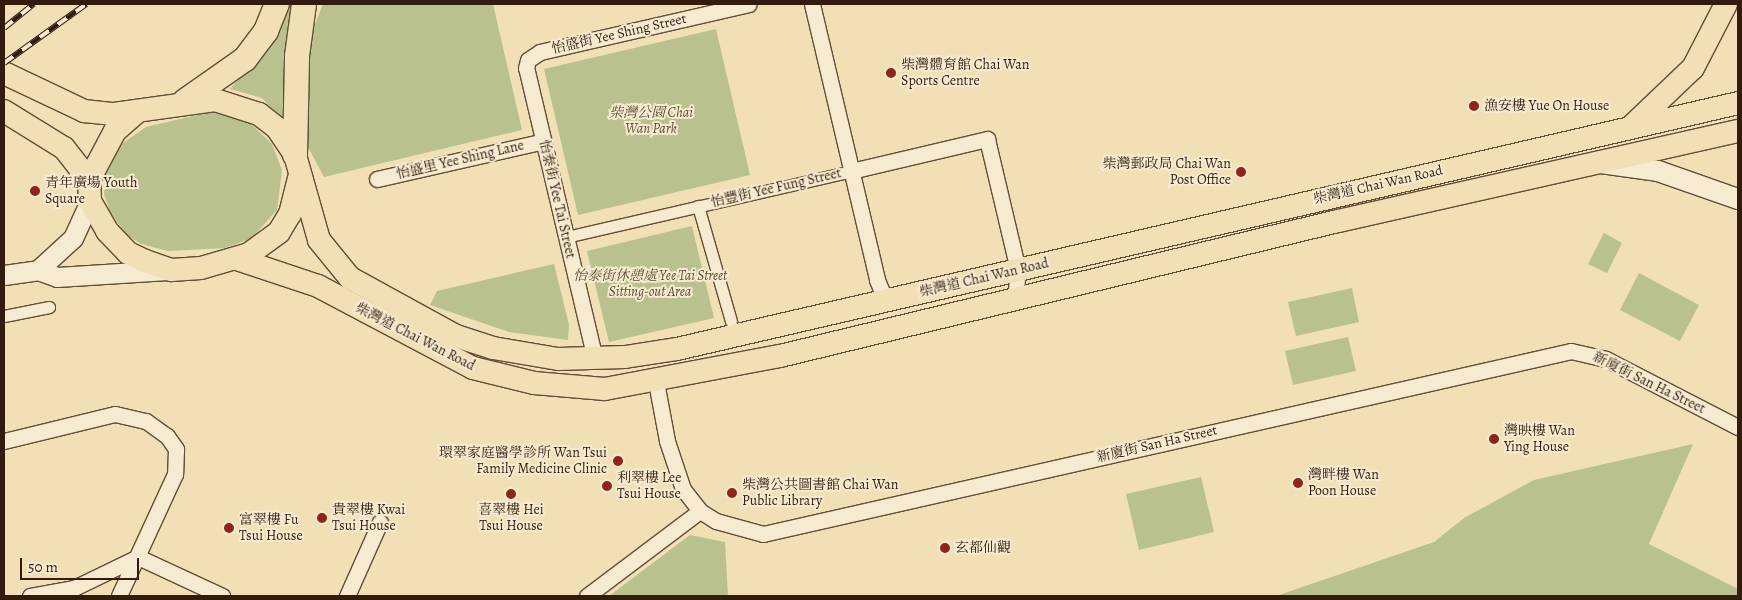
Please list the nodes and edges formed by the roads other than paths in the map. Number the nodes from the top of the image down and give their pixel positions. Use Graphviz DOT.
graph roads {
  1 [pos="277,4"];
  2 [pos="304,4"];
  3 [pos="749,4"];
  4 [pos="812,4"];
  5 [pos="1730,14"];
  6 [pos="526,68"];
  7 [pos="4,73"];
  8 [pos="185,102"];
  9 [pos="1738,103"];
  10 [pos="4,111"];
  11 [pos="137,112"];
  12 [pos="1627,130"];
  13 [pos="1738,131"];
  14 [pos="544,141"];
  15 [pos="295,155"];
  16 [pos="1595,163"];
  17 [pos="851,170"];
  18 [pos="299,178"];
  19 [pos="377,179"];
  20 [pos="90,191"];
  21 [pos="1738,199"];
  22 [pos="698,206"];
  23 [pos="566,237"];
  24 [pos="237,260"];
  25 [pos="38,270"];
  26 [pos="171,270"];
  27 [pos="1018,270"];
  28 [pos="4,276"];
  29 [pos="1015,300"];
  30 [pos="886,301"];
  31 [pos="49,307"];
  32 [pos="4,316"];
  33 [pos="731,321"];
  34 [pos="892,329"];
  35 [pos="650,354"];
  36 [pos="594,359"];
  37 [pos="656,382"];
  38 [pos="1738,427"];
  39 [pos="4,441"];
  40 [pos="700,510"];
  41 [pos="380,522"];
  42 [pos="138,557"];
  43 [pos="30,596"];
  44 [pos="119,596"];
  45 [pos="222,596"];
  46 [pos="347,596"];
  47 [pos="587,596"];
  1 -- 8 [label="highway"];
  2 -- 15 [label="highway"];
  3 -- 6 [label="street, 怡盛街 Yee Shing Street"];
  4 -- 17 [label="street"];
  5 -- 12 [label="main road"];
  6 -- 14 [label="street, 怡泰街 Yee Tai Street"];
  7 -- 11 [label="main road, 柴灣道 Chai Wan Road"];
  8 -- 11 [label="main road, 柴灣道 Chai Wan Road"];
  8 -- 15 [label="main road, 柴灣道 Chai Wan Road"];
  9 -- 12 [label="main road, 柴灣道 Chai Wan Road"];
  10 -- 20 [label="main road"];
  11 -- 20 [label="main road, 柴灣道 Chai Wan Road"];
  12 -- 27 [label="main road, 柴灣道 Chai Wan Road"];
  13 -- 16 [label="main road, 柴灣道 Chai Wan Road"];
  14 -- 19 [label="street, 怡盛里 Yee Shing Lane"];
  14 -- 23 [label="street, 怡泰街 Yee Tai Street"];
  15 -- 18 [label="main road, 柴灣道 Chai Wan Road"];
  16 -- 21 [label="main road, 柴灣道 Chai Wan Road"];
  16 -- 29 [label="main road, 柴灣道 Chai Wan Road"];
  17 -- 22 [label="street, 怡豐街 Yee Fung Street"];
  17 -- 27 [label="street, 怡豐街 Yee Fung Street"];
  17 -- 30 [label="street"];
  18 -- 24 [label="main road, 柴灣道 Chai Wan Road"];
  18 -- 36 [label="main road, 柴灣道 Chai Wan Road"];
  20 -- 25 [label="street"];
  20 -- 26 [label="main road"];
  22 -- 23 [label="street, 怡豐街 Yee Fung Street"];
  22 -- 33 [label="street"];
  23 -- 36 [label="street, 怡泰街 Yee Tai Street"];
  24 -- 26 [label="main road, 柴灣道 Chai Wan Road"];
  24 -- 37 [label="main road, 柴灣道 Chai Wan Road"];
  25 -- 26 [label="street"];
  25 -- 28 [label="street"];
  27 -- 29 [label="street"];
  27 -- 30 [label="main road, 柴灣道 Chai Wan Road"];
  29 -- 34 [label="main road, 柴灣道 Chai Wan Road"];
  30 -- 34 [label="main road"];
  30 -- 35 [label="main road, 柴灣道 Chai Wan Road"];
  31 -- 32 [label="street"];
  34 -- 37 [label="main road, 柴灣道 Chai Wan Road"];
  35 -- 36 [label="main road, 柴灣道 Chai Wan Road"];
  35 -- 37 [label="main road"];
  37 -- 40 [label="street, 新廈街 San Ha Street"];
  38 -- 40 [label="street, 新廈街 San Ha Street"];
  39 -- 42 [label="street"];
  40 -- 47 [label="street"];
  41 -- 46 [label="street"];
  42 -- 43 [label="street"];
  42 -- 44 [label="street"];
  42 -- 45 [label="street"];
}
